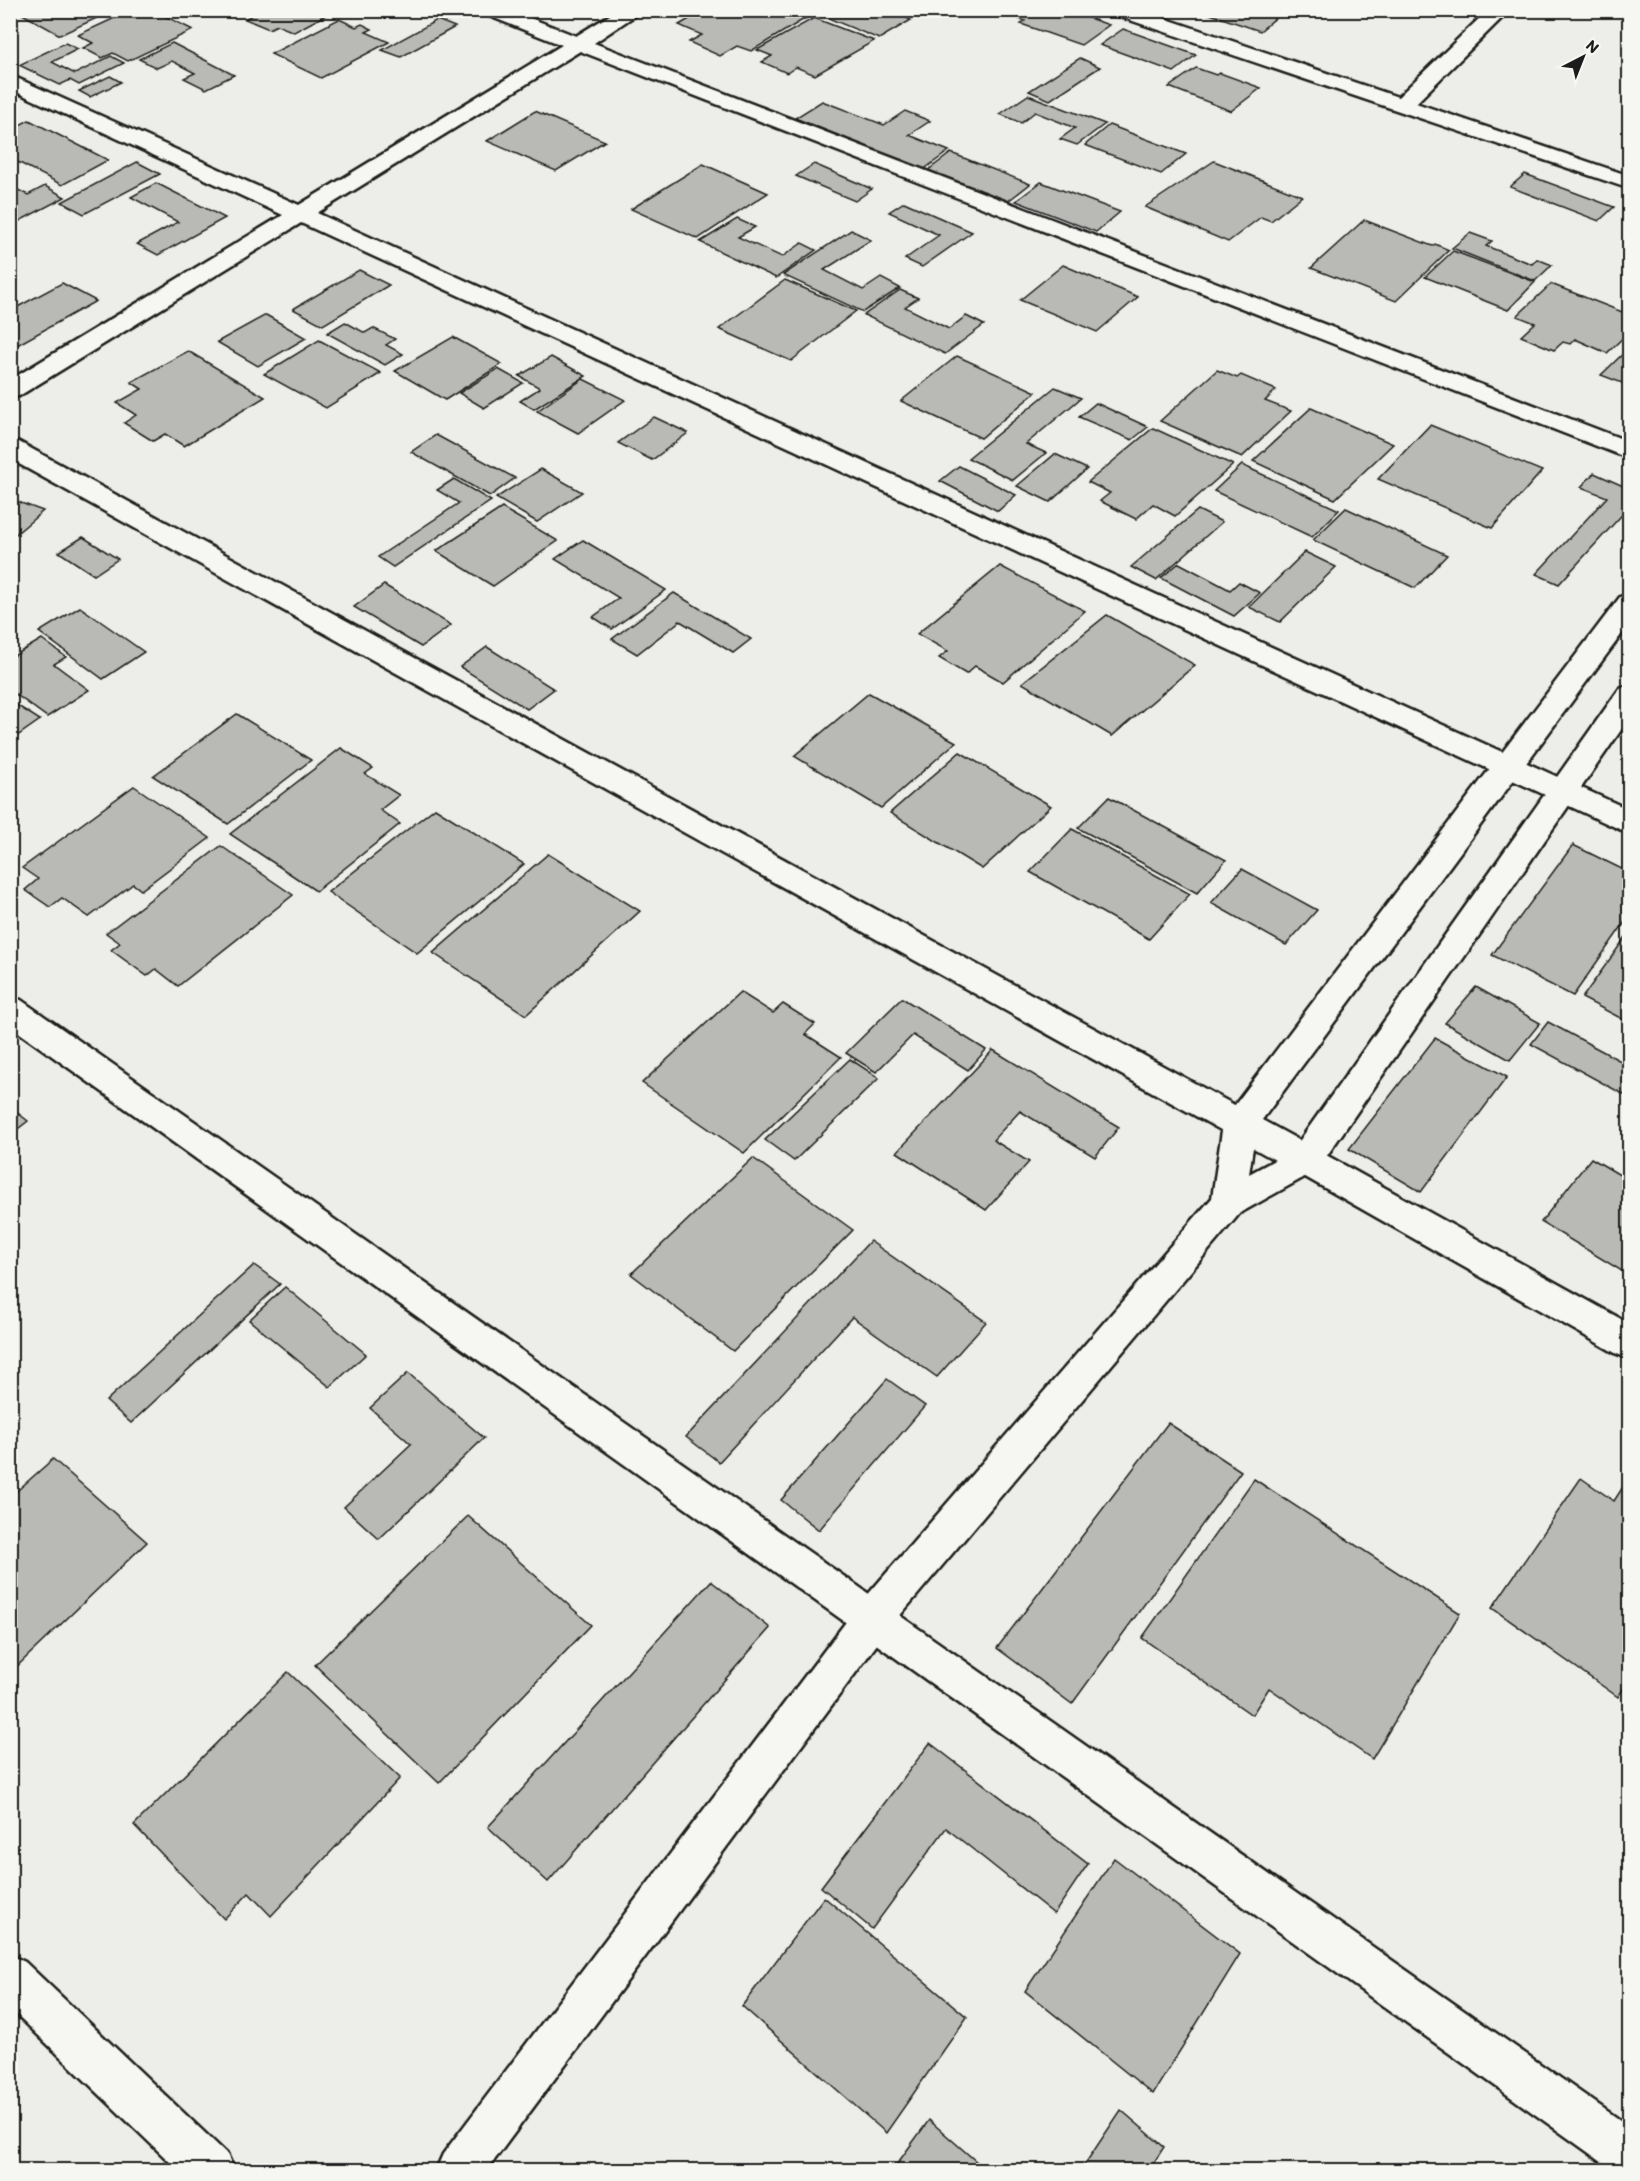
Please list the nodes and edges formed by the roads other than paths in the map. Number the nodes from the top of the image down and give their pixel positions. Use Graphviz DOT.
graph roads {
  1 [pos="491,10"];
  2 [pos="633,10"];
  3 [pos="1119,10"];
  4 [pos="1500,10"];
  5 [pos="578,44"];
  6 [pos="10,81"];
  7 [pos="1401,106"];
  8 [pos="1629,183"];
  9 [pos="300,214"];
  10 [pos="10,390"];
  11 [pos="10,448"];
  12 [pos="1629,451"];
  13 [pos="1629,603"];
  14 [pos="1629,695"];
  15 [pos="1507,767"];
  16 [pos="1560,791"];
  17 [pos="1629,824"];
  18 [pos="10,1009"];
  19 [pos="1240,1124"];
  20 [pos="1305,1160"];
  21 [pos="1228,1203"];
  22 [pos="1629,1343"];
  23 [pos="872,1619"];
  24 [pos="10,1977"];
  25 [pos="1629,2155"];
  26 [pos="211,2170"];
  27 [pos="459,2170"];
  1 -- 5 [label="street"];
  2 -- 5 [label="street"];
  3 -- 7 [label="street"];
  4 -- 7 [label="street"];
  5 -- 9 [label="street"];
  5 -- 12 [label="street"];
  6 -- 9 [label="street"];
  7 -- 8 [label="street"];
  9 -- 10 [label="street"];
  9 -- 15 [label="street"];
  11 -- 19 [label="street"];
  13 -- 15 [label="street"];
  14 -- 16 [label="street"];
  15 -- 16 [label="street"];
  15 -- 19 [label="street"];
  16 -- 17 [label="street"];
  16 -- 20 [label="street"];
  18 -- 23 [label="street"];
  19 -- 20 [label="street"];
  19 -- 21 [label="street"];
  20 -- 21 [label="street"];
  20 -- 22 [label="street"];
  21 -- 23 [label="street"];
  23 -- 25 [label="street"];
  23 -- 27 [label="street"];
  24 -- 26 [label="street"];
}
